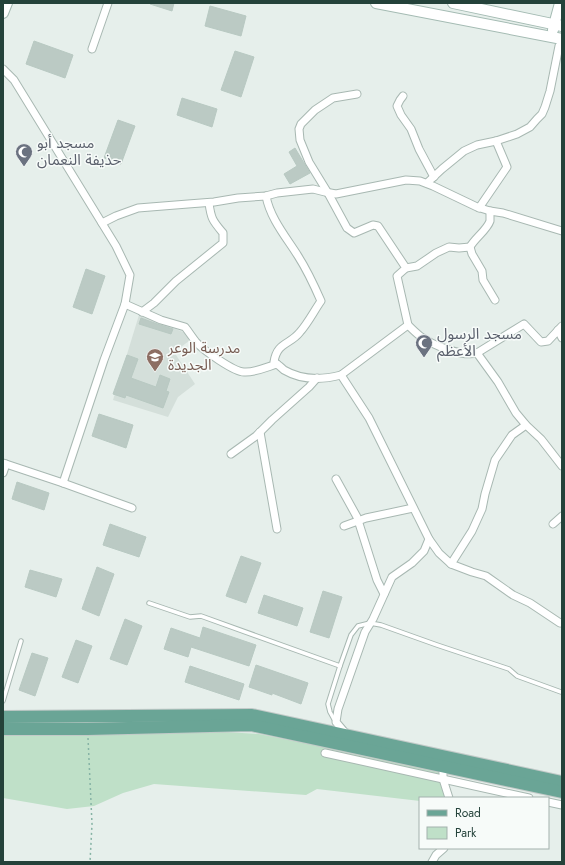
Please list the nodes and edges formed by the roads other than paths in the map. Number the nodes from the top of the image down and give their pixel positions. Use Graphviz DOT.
graph roads {
  1 [pos="7,3"];
  2 [pos="108,3"];
  3 [pos="376,3"];
  4 [pos="453,3"];
  5 [pos="560,3"];
  6 [pos="3,13"];
  7 [pos="558,26"];
  8 [pos="559,41"];
  9 [pos="92,49"];
  10 [pos="3,69"];
  11 [pos="357,94"];
  12 [pos="403,96"];
  13 [pos="496,141"];
  14 [pos="434,177"];
  15 [pos="427,183"];
  16 [pos="328,193"];
  17 [pos="266,196"];
  18 [pos="209,202"];
  19 [pos="479,208"];
  20 [pos="490,211"];
  21 [pos="102,223"];
  22 [pos="562,231"];
  23 [pos="470,246"];
  24 [pos="406,268"];
  25 [pos="496,300"];
  26 [pos="125,304"];
  27 [pos="142,312"];
  28 [pos="408,325"];
  29 [pos="560,328"];
  30 [pos="562,338"];
  31 [pos="477,353"];
  32 [pos="277,364"];
  33 [pos="341,375"];
  34 [pos="317,378"];
  35 [pos="526,425"];
  36 [pos="260,432"];
  37 [pos="231,454"];
  38 [pos="4,464"];
  39 [pos="562,466"];
  40 [pos="3,473"];
  41 [pos="336,479"];
  42 [pos="63,483"];
  43 [pos="132,508"];
  44 [pos="413,508"];
  45 [pos="562,516"];
  46 [pos="358,521"];
  47 [pos="552,524"];
  48 [pos="344,526"];
  49 [pos="277,530"];
  50 [pos="429,539"];
  51 [pos="451,564"];
  52 [pos="384,594"];
  53 [pos="149,603"];
  54 [pos="560,622"];
  55 [pos="370,623"];
  56 [pos="21,640"];
  57 [pos="340,666"];
  58 [pos="561,692"];
  59 [pos="3,701"];
  60 [pos="3,717"];
  61 [pos="336,722"];
  62 [pos="3,729"];
  63 [pos="347,735"];
  64 [pos="325,753"];
  65 [pos="443,766"];
  66 [pos="443,779"];
  67 [pos="562,782"];
  68 [pos="562,792"];
  69 [pos="449,797"];
  70 [pos="524,797"];
  71 [pos="549,802"];
  72 [pos="562,805"];
  73 [pos="443,849"];
  74 [pos="432,862"];
  1 -- 6 [label="main road"];
  2 -- 9 [label="street"];
  3 -- 8 [label="main road"];
  4 -- 7 [label="main road"];
  5 -- 7 [label="main road"];
  7 -- 8 [label="main road"];
  8 -- 13 [label="street"];
  10 -- 21 [label="street"];
  11 -- 16 [label="street"];
  12 -- 14 [label="street"];
  13 -- 14 [label="street"];
  13 -- 19 [label="street"];
  14 -- 15 [label="street"];
  15 -- 16 [label="street"];
  15 -- 19 [label="street"];
  16 -- 17 [label="street"];
  16 -- 24 [label="street"];
  17 -- 18 [label="street"];
  17 -- 32 [label="street"];
  18 -- 21 [label="street"];
  18 -- 27 [label="street"];
  19 -- 20 [label="street"];
  20 -- 22 [label="street"];
  20 -- 23 [label="street"];
  21 -- 26 [label="street"];
  23 -- 24 [label="street"];
  23 -- 25 [label="street"];
  24 -- 28 [label="street"];
  26 -- 27 [label="street"];
  26 -- 42 [label="street"];
  27 -- 32 [label="street"];
  28 -- 31 [label="street"];
  28 -- 33 [label="street"];
  29 -- 30 [label="street"];
  29 -- 31 [label="street"];
  31 -- 35 [label="street"];
  32 -- 34 [label="street"];
  33 -- 34 [label="street"];
  33 -- 44 [label="street"];
  34 -- 36 [label="street"];
  35 -- 39 [label="street"];
  35 -- 51 [label="street"];
  36 -- 37 [label="street"];
  36 -- 49 [label="street"];
  38 -- 40 [label="street"];
  38 -- 42 [label="street"];
  41 -- 46 [label="street"];
  42 -- 43 [label="street"];
  44 -- 46 [label="street"];
  44 -- 50 [label="street"];
  45 -- 47 [label="street"];
  46 -- 48 [label="street"];
  46 -- 52 [label="street"];
  50 -- 51 [label="street"];
  50 -- 52 [label="street"];
  51 -- 54 [label="street"];
  52 -- 55 [label="street"];
  53 -- 57 [label="lane"];
  55 -- 57 [label="lane"];
  55 -- 58 [label="lane"];
  55 -- 61 [label="street"];
  56 -- 59 [label="lane"];
  57 -- 61 [label="lane"];
  60 -- 63 [label="main road"];
  61 -- 63 [label="street"];
  62 -- 65 [label="main road"];
  63 -- 67 [label="main road"];
  64 -- 66 [label="street"];
  65 -- 66 [label="street"];
  65 -- 68 [label="main road"];
  66 -- 69 [label="street"];
  66 -- 70 [label="street"];
  71 -- 72 [label="street"];
  73 -- 74 [label="street"];
}
